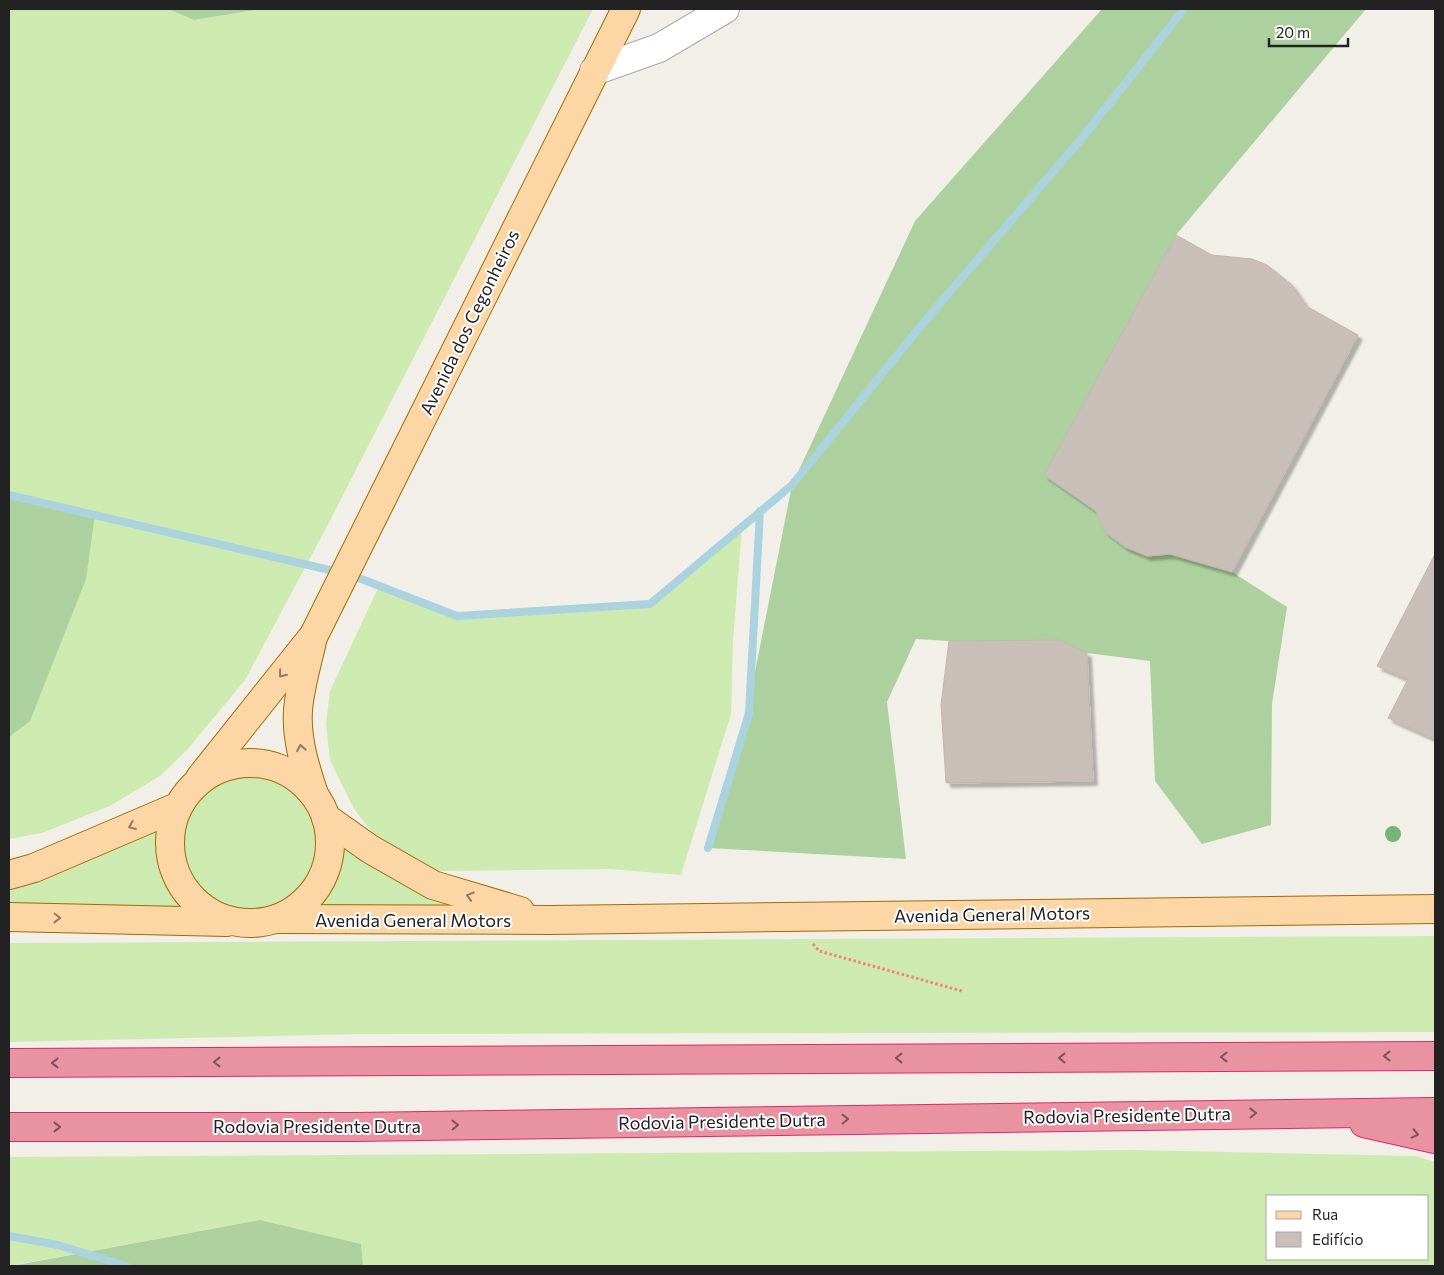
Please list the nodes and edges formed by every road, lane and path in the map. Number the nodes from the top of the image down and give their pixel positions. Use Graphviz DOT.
graph roads {
  1 [pos="626,9"];
  2 [pos="724,9"];
  3 [pos="594,71"];
  4 [pos="313,637"];
  5 [pos="195,785"];
  6 [pos="320,806"];
  7 [pos="177,808"];
  8 [pos="9,875"];
  9 [pos="1435,909"];
  10 [pos="9,917"];
  11 [pos="786,917"];
  12 [pos="277,919"];
  13 [pos="550,920"];
  14 [pos="233,922"];
  15 [pos="962,991"];
  16 [pos="1435,1056"];
  17 [pos="9,1064"];
  18 [pos="1316,1112"];
  19 [pos="1435,1112"];
  20 [pos="9,1127"];
  21 [pos="1435,1138"];
  1 -- 3 [label="main road, Avenida dos Cegonheiros"];
  2 -- 3 [label="lane"];
  3 -- 4 [label="main road, Avenida dos Cegonheiros"];
  4 -- 5 [label="main road, Avenida dos Cegonheiros, one-way"];
  6 -- 4 [label="main road, Avenida dos Cegonheiros, one-way"];
  5 -- 6 [label="main road, Avenida General Motors"];
  5 -- 7 [label="main road, Avenida General Motors"];
  6 -- 12 [label="main road, Avenida General Motors"];
  13 -- 6 [label="main road, Avenida General Motors, one-way"];
  7 -- 8 [label="main road, Avenida General Motors, one-way"];
  7 -- 14 [label="main road, Avenida General Motors"];
  9 -- 11 [label="main road, Avenida General Motors"];
  10 -- 14 [label="main road, Avenida General Motors, one-way"];
  11 -- 13 [label="main road, Avenida General Motors"];
  11 -- 15 [label="path"];
  12 -- 13 [label="main road, Avenida General Motors"];
  12 -- 14 [label="main road, Avenida General Motors"];
  16 -- 17 [label="highway, one-way"];
  18 -- 19 [label="highway, Rodovia Presidente Dutra"];
  20 -- 18 [label="highway, Rodovia Presidente Dutra, one-way"];
  18 -- 21 [label="highway, one-way"];
}
